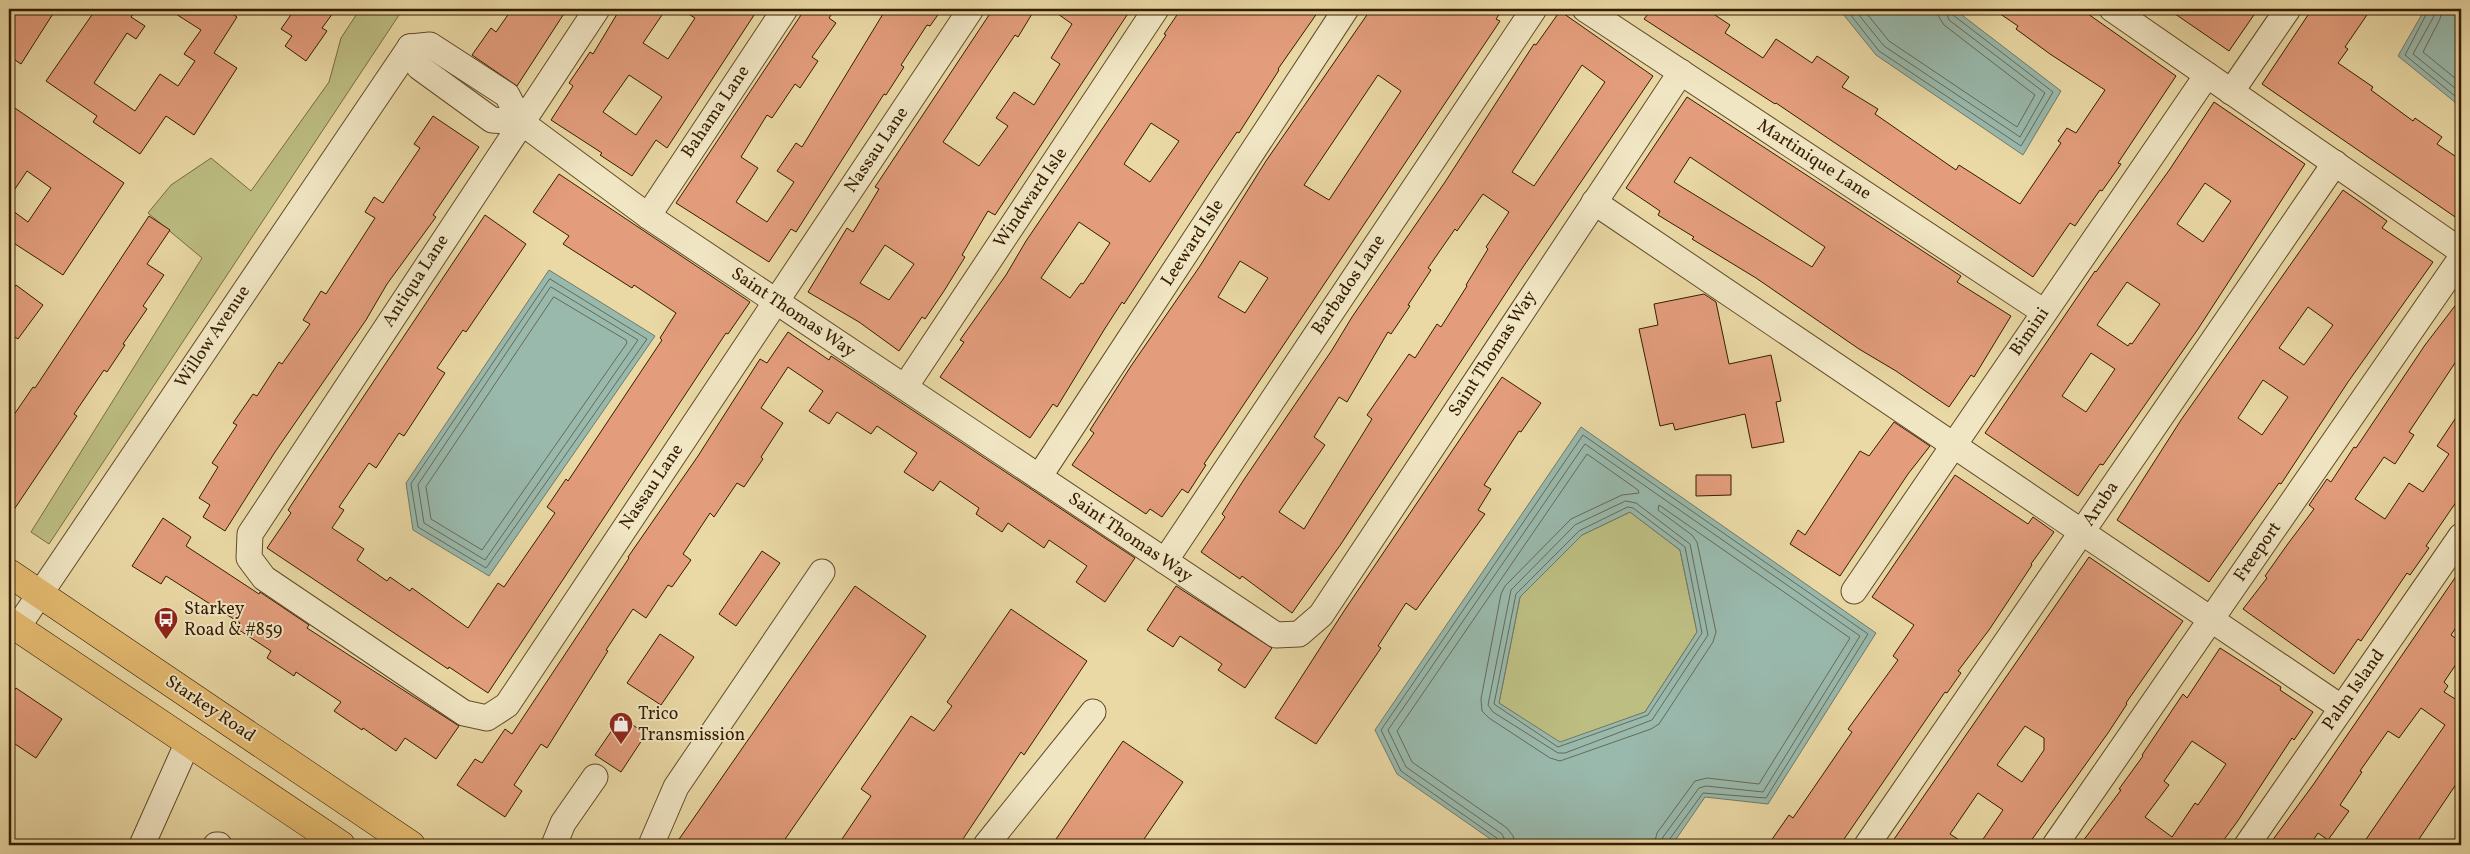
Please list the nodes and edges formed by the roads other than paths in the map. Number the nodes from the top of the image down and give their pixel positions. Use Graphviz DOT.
graph roads {
  1 [pos="597,9"];
  2 [pos="785,9"];
  3 [pos="971,9"];
  4 [pos="1156,9"];
  5 [pos="1346,9"];
  6 [pos="1534,9"];
  7 [pos="1585,9"];
  8 [pos="2112,9"];
  9 [pos="2288,9"];
  10 [pos="1681,72"];
  11 [pos="2207,75"];
  12 [pos="2231,92"];
  13 [pos="521,122"];
  14 [pos="2335,163"];
  15 [pos="1594,202"];
  16 [pos="648,216"];
  17 [pos="2461,251"];
  18 [pos="2461,258"];
  19 [pos="776,301"];
  20 [pos="2044,312"];
  21 [pos="905,387"];
  22 [pos="1953,444"];
  23 [pos="1040,477"];
  24 [pos="2082,532"];
  25 [pos="2461,536"];
  26 [pos="249,558"];
  27 [pos="1165,561"];
  28 [pos="822,572"];
  29 [pos="9,573"];
  30 [pos="1854,590"];
  31 [pos="39,593"];
  32 [pos="2210,621"];
  33 [pos="13,625"];
  34 [pos="2342,708"];
  35 [pos="1093,712"];
  36 [pos="188,742"];
  37 [pos="595,777"];
  38 [pos="142,845"];
  39 [pos="341,845"];
  40 [pos="411,845"];
  41 [pos="554,845"];
  42 [pos="651,845"];
  43 [pos="986,845"];
  44 [pos="1867,845"];
  45 [pos="2055,845"];
  46 [pos="2247,845"];
  1 -- 13 [label="street, Antiqua Lane"];
  2 -- 16 [label="street, Bahama Lane"];
  3 -- 19 [label="street, Nassau Lane"];
  4 -- 21 [label="street, Windward Isle"];
  5 -- 23 [label="street, Leeward Isle"];
  6 -- 27 [label="street, Barbados Lane"];
  7 -- 10 [label="street, Martinique Lane"];
  8 -- 11 [label="street"];
  9 -- 12 [label="street"];
  10 -- 15 [label="street, Saint Thomas Way"];
  10 -- 20 [label="street, Martinique Lane"];
  11 -- 12 [label="street"];
  11 -- 20 [label="street, Bimini"];
  12 -- 14 [label="street"];
  13 -- 16 [label="street, Saint Thomas Way"];
  13 -- 26 [label="street, Antiqua Lane"];
  13 -- 31 [label="street, Willow Avenue"];
  14 -- 17 [label="street"];
  14 -- 24 [label="street, Aruba"];
  15 -- 22 [label="street"];
  15 -- 27 [label="street, Saint Thomas Way"];
  16 -- 19 [label="street, Saint Thomas Way"];
  18 -- 32 [label="street, Freeport"];
  19 -- 21 [label="street, Saint Thomas Way"];
  19 -- 26 [label="street, Nassau Lane"];
  20 -- 22 [label="street, Bimini"];
  21 -- 23 [label="street, Saint Thomas Way"];
  22 -- 24 [label="street"];
  22 -- 30 [label="street, Bimini"];
  23 -- 27 [label="street, Saint Thomas Way"];
  24 -- 32 [label="street"];
  24 -- 44 [label="street, Aruba"];
  25 -- 34 [label="street, Palm Island"];
  28 -- 42 [label="street"];
  29 -- 31 [label="main road, Starkey Road"];
  31 -- 33 [label="street, Willow Avenue"];
  31 -- 40 [label="main road, Starkey Road"];
  32 -- 34 [label="street"];
  32 -- 45 [label="street, Freeport"];
  33 -- 36 [label="main road"];
  34 -- 46 [label="street, Palm Island"];
  35 -- 43 [label="street"];
  36 -- 38 [label="street"];
  36 -- 39 [label="main road"];
  37 -- 41 [label="street"];
}
